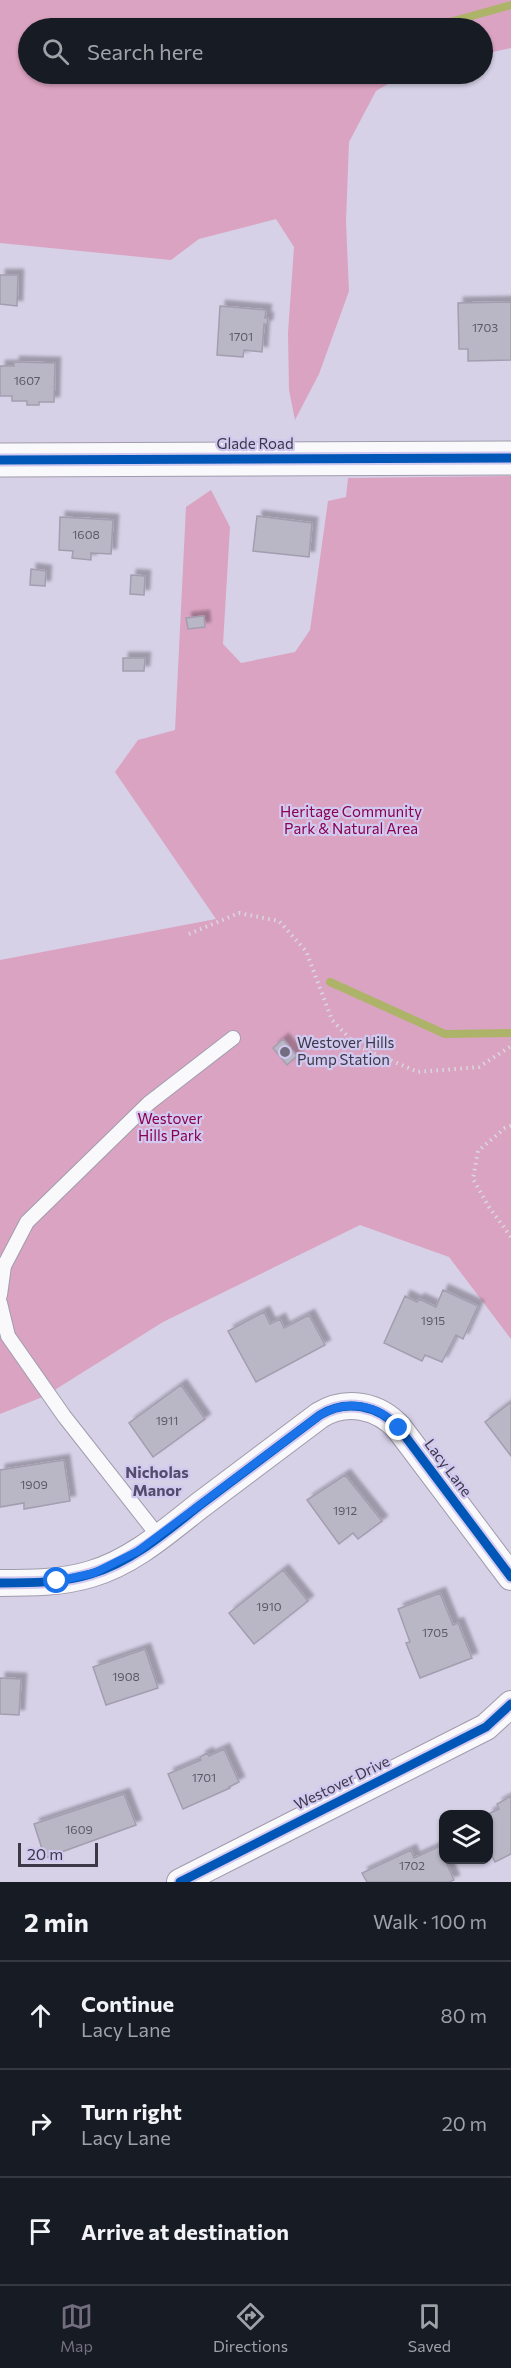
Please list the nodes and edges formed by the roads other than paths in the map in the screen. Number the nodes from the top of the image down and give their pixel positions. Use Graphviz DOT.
graph roads {
  1 [pos="511,458"];
  2 [pos="0,460"];
  3 [pos="233,1038"];
  4 [pos="0,1295"];
  5 [pos="0,1303"];
  6 [pos="159,1537"];
  7 [pos="511,1578"];
  8 [pos="0,1583"];
  9 [pos="511,1704"];
  10 [pos="180,1882"];
  1 -- 2 [label="street, Glade Road"];
  3 -- 4 [label="lane"];
  5 -- 6 [label="lane"];
  6 -- 7 [label="street, Lacy Lane"];
  6 -- 8 [label="street, Lacy Lane"];
  9 -- 10 [label="street, Westover Drive"];
}
